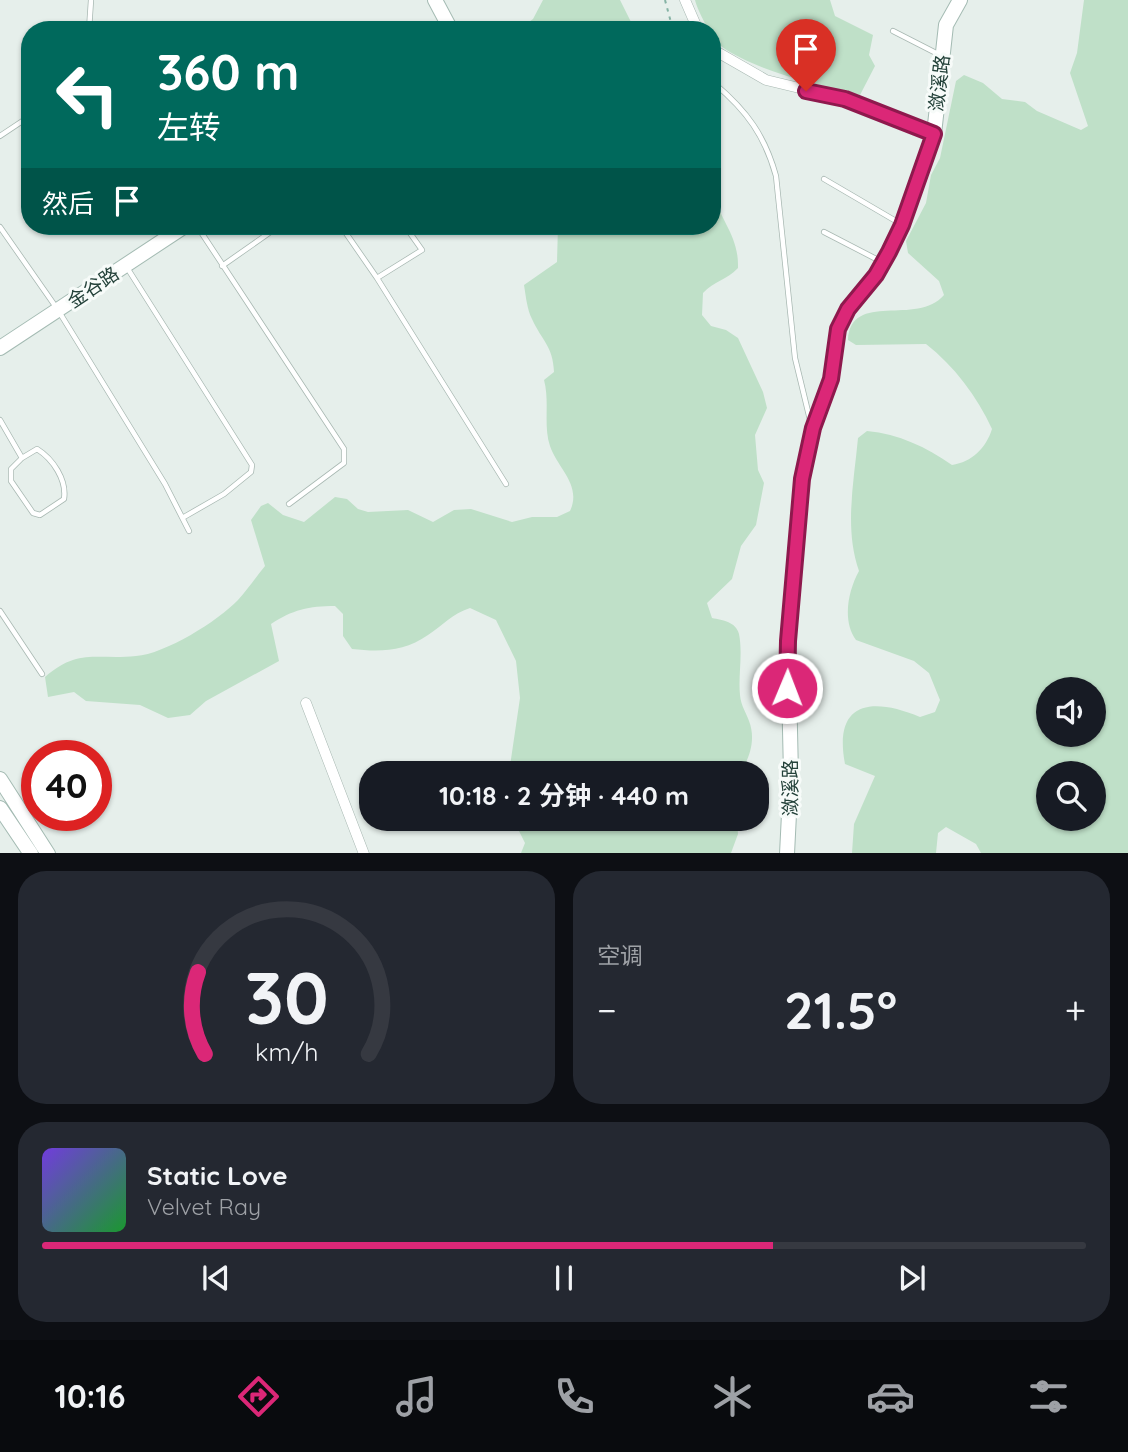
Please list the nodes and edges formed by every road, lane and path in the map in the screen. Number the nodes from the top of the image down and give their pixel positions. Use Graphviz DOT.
graph roads {
  1 [pos="92,0"];
  2 [pos="435,0"];
  3 [pos="665,0"];
  4 [pos="685,0"];
  5 [pos="960,0"];
  6 [pos="90,21"];
  7 [pos="446,21"];
  8 [pos="671,21"];
  9 [pos="694,21"];
  10 [pos="893,31"];
  11 [pos="721,54"];
  12 [pos="942,56"];
  13 [pos="721,89"];
  14 [pos="21,122"];
  15 [pos="934,134"];
  16 [pos="0,136"];
  17 [pos="824,179"];
  18 [pos="902,225"];
  19 [pos="0,227"];
  20 [pos="824,232"];
  21 [pos="170,235"];
  22 [pos="202,235"];
  23 [pos="266,235"];
  24 [pos="347,235"];
  25 [pos="411,235"];
  26 [pos="882,262"];
  27 [pos="125,265"];
  28 [pos="222,267"];
  29 [pos="377,278"];
  30 [pos="58,310"];
  31 [pos="0,348"];
  32 [pos="0,420"];
  33 [pos="813,428"];
  34 [pos="22,458"];
  35 [pos="506,484"];
  36 [pos="289,504"];
  37 [pos="184,517"];
  38 [pos="190,531"];
  39 [pos="0,611"];
  40 [pos="42,674"];
  41 [pos="306,703"];
  42 [pos="0,779"];
  43 [pos="0,808"];
  44 [pos="31,853"];
  45 [pos="48,853"];
  46 [pos="365,853"];
  47 [pos="787,853"];
  1 -- 6 [label="lane"];
  2 -- 7 [label="street"];
  3 -- 8 [label="path"];
  4 -- 9 [label="street"];
  5 -- 12 [label="street, 潋溪路"];
  10 -- 12 [label="lane"];
  11 -- 15 [label="street"];
  12 -- 15 [label="street, 潋溪路"];
  13 -- 33 [label="lane"];
  14 -- 16 [label="lane"];
  15 -- 18 [label="street, 潋溪路"];
  17 -- 18 [label="lane"];
  18 -- 26 [label="street, 潋溪路"];
  19 -- 30 [label="lane"];
  20 -- 26 [label="lane"];
  21 -- 27 [label="street, 金谷路"];
  22 -- 28 [label="lane"];
  23 -- 28 [label="lane"];
  24 -- 29 [label="lane"];
  25 -- 29 [label="lane"];
  26 -- 33 [label="street, 潋溪路"];
  27 -- 30 [label="street, 金谷路"];
  27 -- 37 [label="lane"];
  28 -- 36 [label="lane"];
  29 -- 35 [label="lane"];
  30 -- 31 [label="street, 金谷路"];
  30 -- 37 [label="lane"];
  32 -- 34 [label="lane"];
  33 -- 47 [label="street, 潋溪路"];
  34 -- 34 [label="lane"];
  37 -- 38 [label="lane"];
  39 -- 40 [label="lane"];
  41 -- 46 [label="street"];
  42 -- 45 [label="street"];
  43 -- 44 [label="street"];
}
